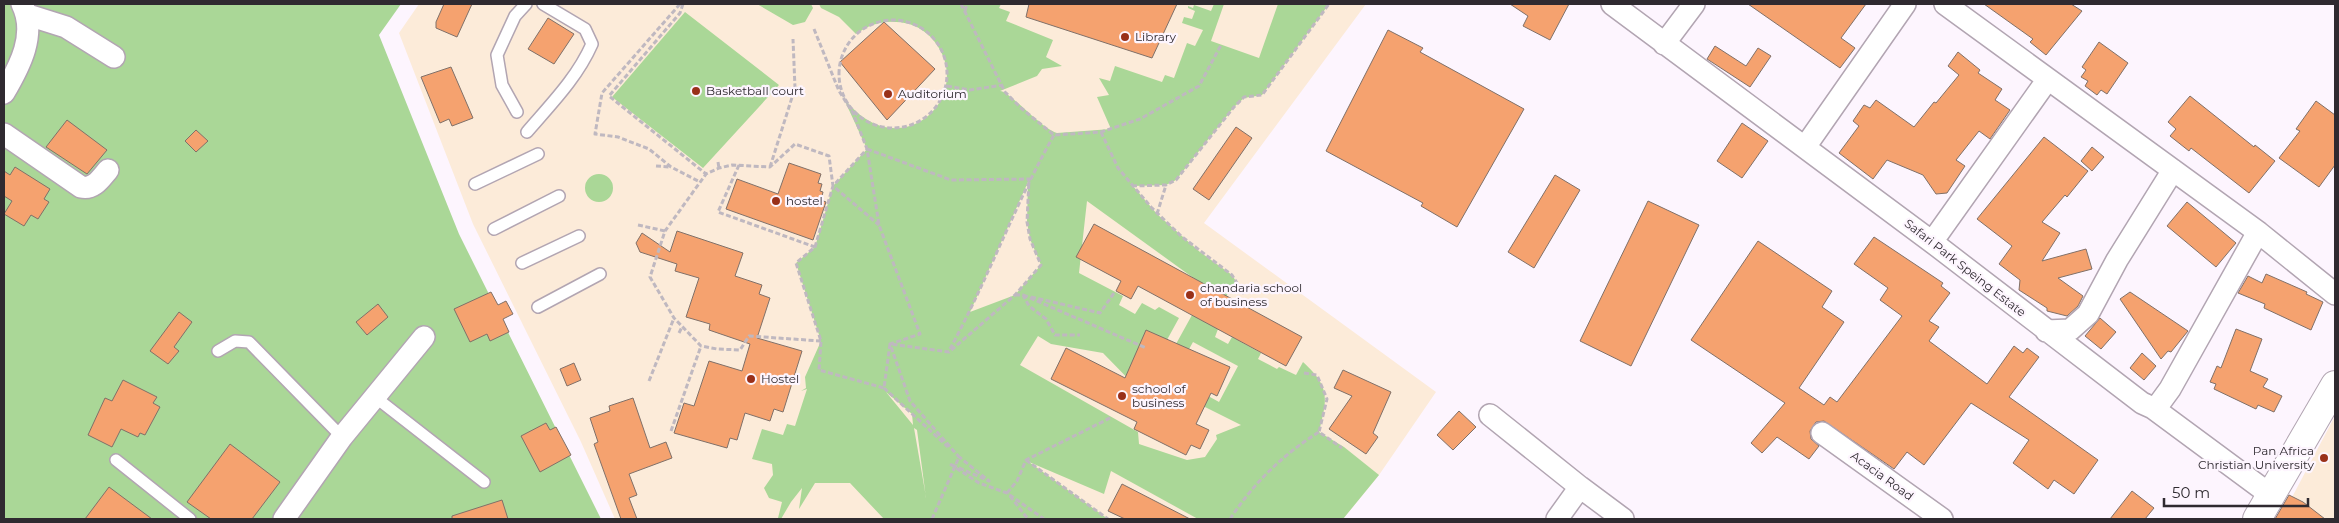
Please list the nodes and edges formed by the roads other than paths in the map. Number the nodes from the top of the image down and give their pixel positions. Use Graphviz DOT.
graph roads {
  1 [pos="526,4"];
  2 [pos="543,4"];
  3 [pos="1612,4"];
  4 [pos="1694,4"];
  5 [pos="1906,4"];
  6 [pos="1944,4"];
  7 [pos="25,10"];
  8 [pos="1664,44"];
  9 [pos="114,57"];
  10 [pos="2048,79"];
  11 [pos="4,93"];
  12 [pos="517,112"];
  13 [pos="527,132"];
  14 [pos="4,134"];
  15 [pos="1805,147"];
  16 [pos="538,154"];
  17 [pos="108,170"];
  18 [pos="2173,170"];
  19 [pos="475,184"];
  20 [pos="559,196"];
  21 [pos="494,229"];
  22 [pos="2258,232"];
  23 [pos="579,236"];
  24 [pos="1932,242"];
  25 [pos="522,263"];
  26 [pos="600,274"];
  27 [pos="2335,294"];
  28 [pos="538,307"];
  29 [pos="2046,331"];
  30 [pos="424,337"];
  31 [pos="218,351"];
  32 [pos="2335,385"];
  33 [pos="375,397"];
  34 [pos="2153,408"];
  35 [pos="1490,415"];
  36 [pos="1822,433"];
  37 [pos="342,437"];
  38 [pos="116,460"];
  39 [pos="484,482"];
  40 [pos="1580,487"];
  41 [pos="2272,496"];
  42 [pos="190,519"];
  43 [pos="284,519"];
  44 [pos="1557,519"];
  45 [pos="1622,519"];
  46 [pos="1942,519"];
  47 [pos="2257,519"];
  1 -- 12 [label="lane"];
  2 -- 13 [label="lane"];
  3 -- 8 [label="street, Safari Park Speing Estate"];
  4 -- 8 [label="street"];
  5 -- 15 [label="street"];
  6 -- 10 [label="street"];
  7 -- 9 [label="street"];
  7 -- 11 [label="street"];
  8 -- 15 [label="street, Safari Park Speing Estate"];
  10 -- 18 [label="street"];
  10 -- 24 [label="street"];
  14 -- 17 [label="street"];
  15 -- 24 [label="street, Safari Park Speing Estate"];
  16 -- 19 [label="lane"];
  18 -- 22 [label="street"];
  18 -- 29 [label="street"];
  20 -- 21 [label="lane"];
  22 -- 27 [label="street"];
  22 -- 34 [label="street"];
  23 -- 25 [label="lane"];
  24 -- 29 [label="street, Safari Park Speing Estate"];
  26 -- 28 [label="lane"];
  29 -- 34 [label="street, Safari Park Speing Estate"];
  30 -- 33 [label="street"];
  31 -- 37 [label="lane"];
  32 -- 41 [label="street"];
  33 -- 37 [label="street"];
  33 -- 39 [label="lane"];
  34 -- 41 [label="street, Safari Park Speing Estate"];
  35 -- 40 [label="street"];
  36 -- 46 [label="street, Acacia Road"];
  37 -- 43 [label="street"];
  38 -- 42 [label="lane"];
  40 -- 44 [label="street"];
  40 -- 45 [label="street"];
  41 -- 47 [label="street"];
}
